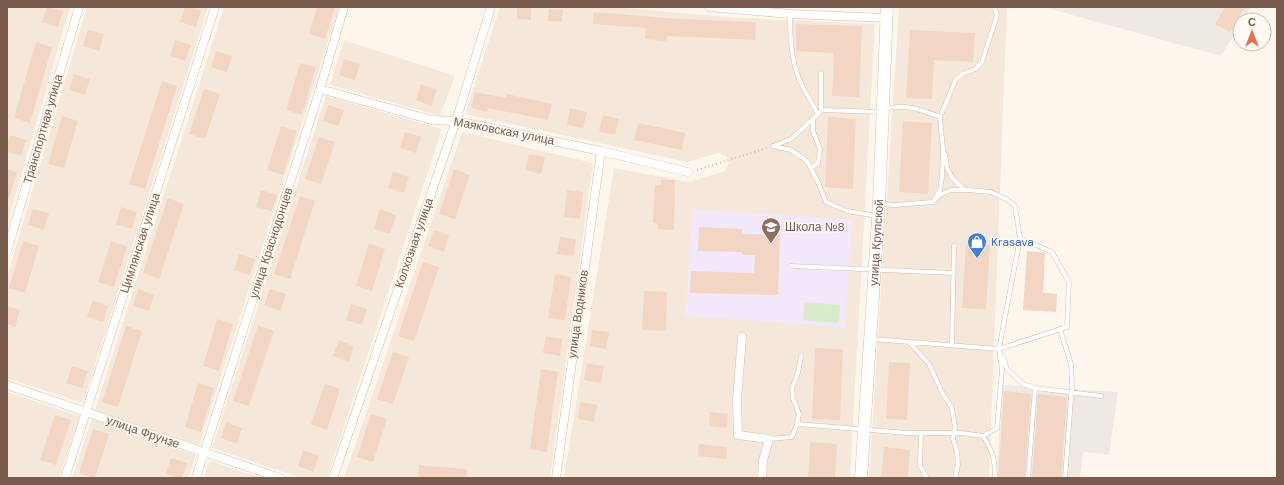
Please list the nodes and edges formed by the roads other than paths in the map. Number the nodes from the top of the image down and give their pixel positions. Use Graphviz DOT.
graph roads {
  1 [pos="79,7"];
  2 [pos="215,7"];
  3 [pos="344,7"];
  4 [pos="491,7"];
  5 [pos="709,7"];
  6 [pos="994,7"];
  7 [pos="765,9"];
  8 [pos="887,12"];
  9 [pos="790,14"];
  10 [pos="820,73"];
  11 [pos="320,89"];
  12 [pos="883,110"];
  13 [pos="820,112"];
  14 [pos="940,117"];
  15 [pos="814,119"];
  16 [pos="456,121"];
  17 [pos="942,141"];
  18 [pos="601,151"];
  19 [pos="811,168"];
  20 [pos="688,172"];
  21 [pos="965,190"];
  22 [pos="932,202"];
  23 [pos="879,204"];
  24 [pos="878,216"];
  25 [pos="1020,238"];
  26 [pos="954,246"];
  27 [pos="7,251"];
  28 [pos="791,266"];
  29 [pos="875,270"];
  30 [pos="954,273"];
  31 [pos="1060,329"];
  32 [pos="742,338"];
  33 [pos="871,339"];
  34 [pos="909,342"];
  35 [pos="952,345"];
  36 [pos="1000,349"];
  37 [pos="801,356"];
  38 [pos="7,385"];
  39 [pos="1035,388"];
  40 [pos="1072,392"];
  41 [pos="1101,396"];
  42 [pos="86,412"];
  43 [pos="797,424"];
  44 [pos="865,429"];
  45 [pos="921,433"];
  46 [pos="954,433"];
  47 [pos="983,436"];
  48 [pos="770,439"];
  49 [pos="204,453"];
  50 [pos="65,478"];
  51 [pos="196,478"];
  52 [pos="280,478"];
  53 [pos="333,478"];
  54 [pos="556,478"];
  55 [pos="762,478"];
  56 [pos="861,478"];
  57 [pos="927,478"];
  58 [pos="955,478"];
  59 [pos="995,478"];
  60 [pos="1028,478"];
  61 [pos="1065,478"];
  1 -- 27 [label="street, Транспортная улица"];
  2 -- 42 [label="street, Цимлянская улица"];
  3 -- 11 [label="street, улица Краснодонцев"];
  4 -- 16 [label="street, Колхозная улица"];
  5 -- 7 [label="street"];
  6 -- 14 [label="lane"];
  7 -- 9 [label="street"];
  8 -- 9 [label="street"];
  8 -- 12 [label="street, улица Крупской"];
  9 -- 13 [label="lane"];
  10 -- 13 [label="lane"];
  11 -- 16 [label="street, Маяковская улица"];
  11 -- 49 [label="street, улица Краснодонцев"];
  12 -- 13 [label="lane"];
  12 -- 14 [label="lane"];
  12 -- 23 [label="street, улица Крупской"];
  13 -- 15 [label="lane"];
  14 -- 17 [label="lane"];
  15 -- 19 [label="lane"];
  15 -- 19 [label="lane"];
  16 -- 18 [label="street, Маяковская улица"];
  16 -- 53 [label="street, Колхозная улица"];
  17 -- 21 [label="lane"];
  17 -- 22 [label="lane"];
  18 -- 20 [label="street, Маяковская улица"];
  18 -- 54 [label="street, улица Водников"];
  19 -- 24 [label="lane"];
  21 -- 22 [label="lane"];
  21 -- 25 [label="lane"];
  22 -- 23 [label="lane"];
  23 -- 24 [label="street, улица Крупской"];
  24 -- 29 [label="street, улица Крупской"];
  25 -- 31 [label="lane"];
  25 -- 36 [label="lane"];
  26 -- 30 [label="lane"];
  28 -- 29 [label="lane"];
  29 -- 30 [label="lane"];
  29 -- 33 [label="street, улица Крупской"];
  30 -- 35 [label="lane"];
  31 -- 36 [label="lane"];
  31 -- 40 [label="lane"];
  32 -- 48 [label="street"];
  33 -- 34 [label="lane"];
  33 -- 44 [label="street, улица Крупской"];
  34 -- 35 [label="lane"];
  34 -- 46 [label="lane"];
  35 -- 36 [label="lane"];
  36 -- 39 [label="lane"];
  36 -- 47 [label="lane"];
  37 -- 43 [label="lane"];
  38 -- 42 [label="street, улица Фрунзе"];
  39 -- 40 [label="lane"];
  39 -- 60 [label="lane"];
  40 -- 41 [label="lane"];
  40 -- 61 [label="lane"];
  42 -- 49 [label="street, улица Фрунзе"];
  42 -- 50 [label="street, Цимлянская улица"];
  43 -- 44 [label="lane"];
  43 -- 48 [label="lane"];
  44 -- 45 [label="lane"];
  44 -- 56 [label="street, улица Крупской"];
  45 -- 46 [label="lane"];
  45 -- 57 [label="lane"];
  46 -- 47 [label="lane"];
  46 -- 58 [label="lane"];
  47 -- 59 [label="lane"];
  48 -- 55 [label="street"];
  49 -- 51 [label="street, улица Краснодонцев"];
  49 -- 52 [label="street, улица Фрунзе"];
}
